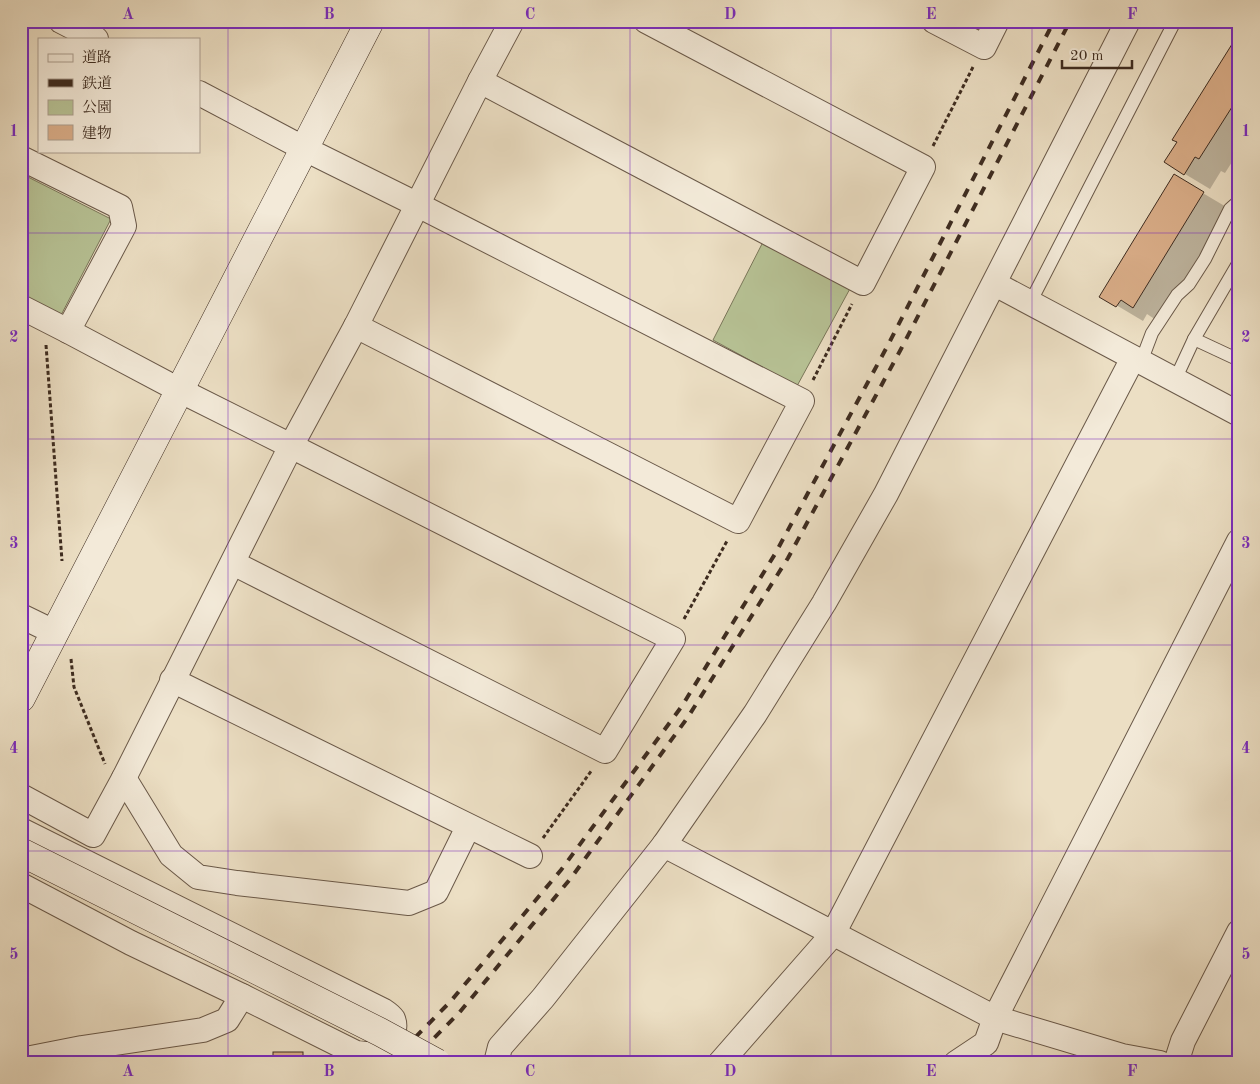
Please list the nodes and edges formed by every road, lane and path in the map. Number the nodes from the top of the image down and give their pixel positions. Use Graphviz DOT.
graph roads {
  1 [pos="60,21"];
  2 [pos="370,21"];
  3 [pos="512,21"];
  4 [pos="646,21"];
  5 [pos="934,21"];
  6 [pos="997,21"];
  7 [pos="1128,21"];
  8 [pos="1175,21"];
  9 [pos="94,38"];
  10 [pos="984,47"];
  11 [pos="480,82"];
  12 [pos="200,94"];
  13 [pos="306,149"];
  14 [pos="21,158"];
  15 [pos="923,167"];
  16 [pos="1239,201"];
  17 [pos="418,205"];
  18 [pos="1239,262"];
  19 [pos="863,283"];
  20 [pos="994,284"];
  21 [pos="1030,303"];
  22 [pos="21,307"];
  23 [pos="44,318"];
  24 [pos="356,326"];
  25 [pos="68,330"];
  26 [pos="1194,339"];
  27 [pos="1137,360"];
  28 [pos="1239,360"];
  29 [pos="1175,380"];
  30 [pos="181,391"];
  31 [pos="802,401"];
  32 [pos="1239,414"];
  33 [pos="291,446"];
  34 [pos="738,521"];
  35 [pos="1239,541"];
  36 [pos="233,563"];
  37 [pos="62,564"];
  38 [pos="21,616"];
  39 [pos="61,623"];
  40 [pos="673,640"];
  41 [pos="172,680"];
  42 [pos="21,698"];
  43 [pos="605,751"];
  44 [pos="124,778"];
  45 [pos="21,796"];
  46 [pos="468,827"];
  47 [pos="21,830"];
  48 [pos="664,845"];
  49 [pos="21,852"];
  50 [pos="530,856"];
  51 [pos="21,885"];
  52 [pos="1239,932"];
  53 [pos="833,934"];
  54 [pos="242,996"];
  55 [pos="994,1018"];
  56 [pos="354,1058"];
  57 [pos="21,1060"];
  58 [pos="437,1063"];
  59 [pos="496,1063"];
  60 [pos="720,1063"];
  61 [pos="956,1063"];
  62 [pos="1160,1063"];
  63 [pos="1176,1063"];
  1 -- 9 [label="street"];
  2 -- 13 [label="street"];
  3 -- 11 [label="street"];
  4 -- 15 [label="street"];
  5 -- 10 [label="street"];
  6 -- 10 [label="street"];
  7 -- 20 [label="street"];
  8 -- 21 [label="lane"];
  10 -- 15 [label="path"];
  11 -- 17 [label="street"];
  11 -- 19 [label="street"];
  12 -- 13 [label="street"];
  13 -- 17 [label="street"];
  13 -- 30 [label="street"];
  14 -- 25 [label="street"];
  15 -- 19 [label="street"];
  16 -- 27 [label="lane"];
  17 -- 24 [label="street"];
  17 -- 31 [label="street"];
  18 -- 26 [label="lane"];
  19 -- 31 [label="path"];
  20 -- 21 [label="street"];
  20 -- 48 [label="street"];
  21 -- 27 [label="street"];
  22 -- 23 [label="street"];
  23 -- 25 [label="street"];
  23 -- 37 [label="path"];
  24 -- 33 [label="street"];
  24 -- 34 [label="street"];
  25 -- 30 [label="street"];
  26 -- 28 [label="lane"];
  26 -- 29 [label="lane"];
  27 -- 29 [label="street"];
  27 -- 53 [label="street"];
  29 -- 32 [label="street"];
  30 -- 33 [label="street"];
  30 -- 39 [label="street"];
  31 -- 34 [label="street"];
  33 -- 36 [label="street"];
  33 -- 40 [label="street"];
  34 -- 40 [label="path"];
  35 -- 55 [label="street"];
  36 -- 41 [label="street"];
  36 -- 43 [label="street"];
  38 -- 39 [label="street"];
  39 -- 42 [label="street"];
  39 -- 44 [label="path"];
  40 -- 43 [label="street"];
  41 -- 44 [label="street"];
  41 -- 46 [label="street"];
  43 -- 50 [label="path"];
  44 -- 45 [label="street"];
  44 -- 46 [label="street"];
  46 -- 50 [label="street"];
  47 -- 56 [label="street"];
  48 -- 53 [label="street"];
  48 -- 59 [label="street"];
  49 -- 58 [label="street, bridge"];
  51 -- 54 [label="street"];
  52 -- 63 [label="street"];
  53 -- 55 [label="street"];
  53 -- 60 [label="street"];
  54 -- 56 [label="street"];
  54 -- 57 [label="street"];
  55 -- 61 [label="street"];
  55 -- 62 [label="street"];
}
